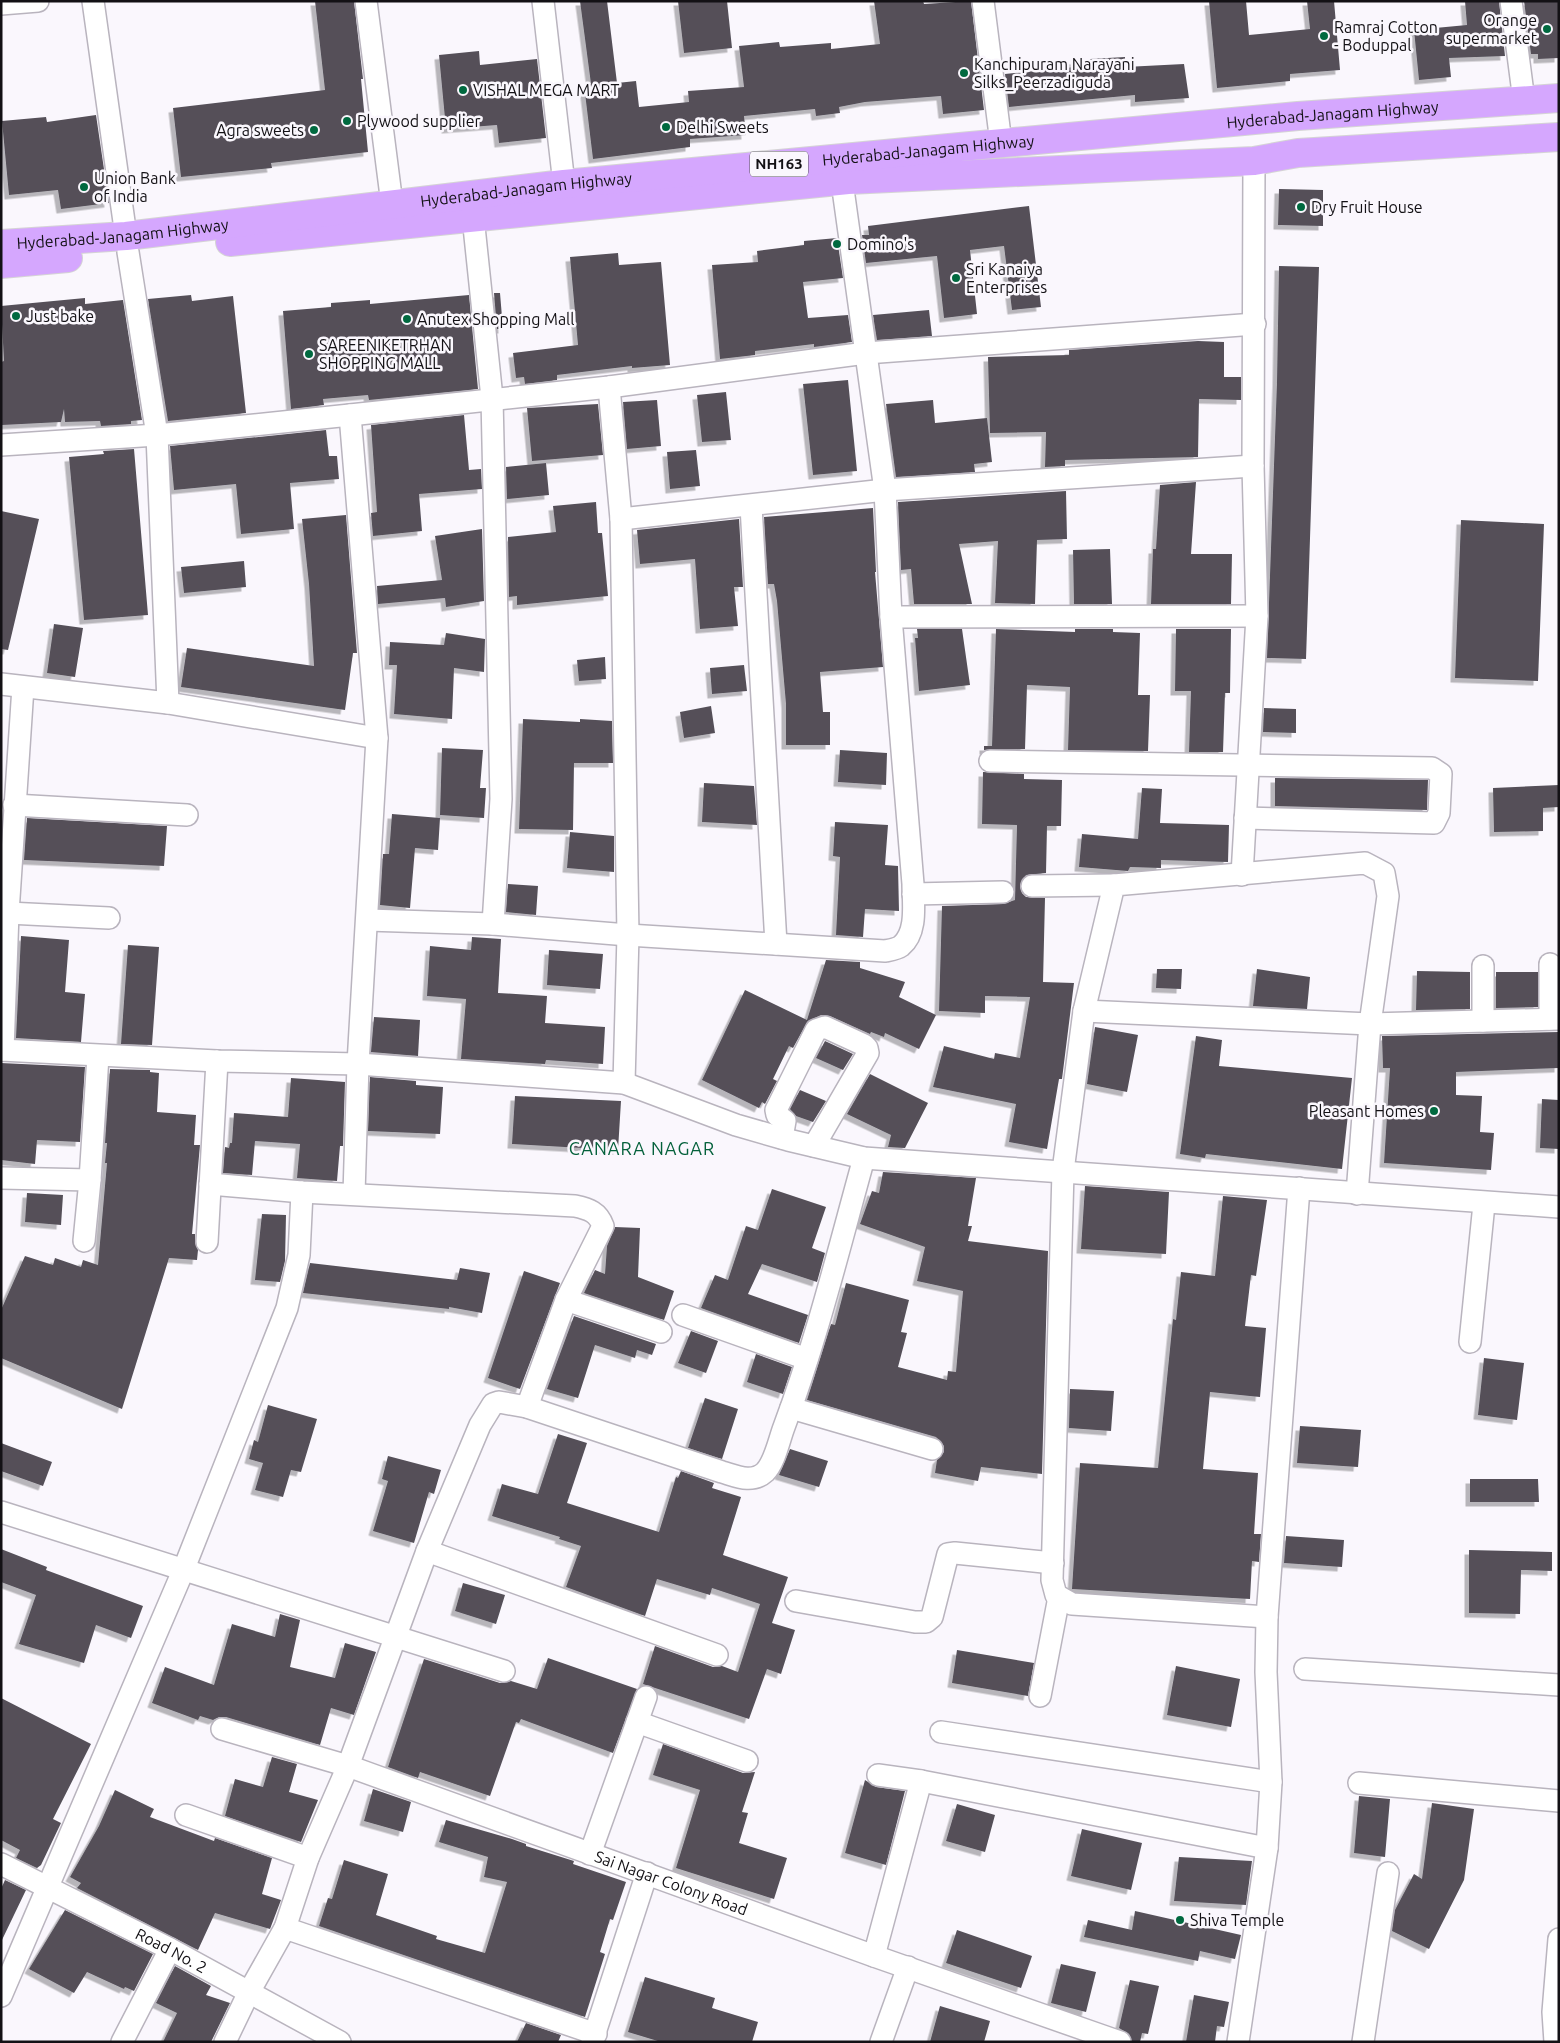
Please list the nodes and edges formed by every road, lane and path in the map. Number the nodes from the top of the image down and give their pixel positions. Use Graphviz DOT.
graph roads {
  1 [pos="38,1"];
  2 [pos="93,1"];
  3 [pos="366,1"];
  4 [pos="543,1"];
  5 [pos="983,1"];
  6 [pos="1511,1"];
  7 [pos="1,4"];
  8 [pos="1559,98"];
  9 [pos="1524,101"];
  10 [pos="1559,137"];
  11 [pos="1001,143"];
  12 [pos="1254,161"];
  13 [pos="842,182"];
  14 [pos="564,184"];
  15 [pos="392,204"];
  16 [pos="473,217"];
  17 [pos="1,244"];
  18 [pos="127,244"];
  19 [pos="1,264"];
  20 [pos="1255,324"];
  21 [pos="866,353"];
  22 [pos="609,387"];
  23 [pos="492,398"];
  24 [pos="350,415"];
  25 [pos="157,435"];
  26 [pos="1,445"];
  27 [pos="1253,466"];
  28 [pos="884,490"];
  29 [pos="751,506"];
  30 [pos="621,519"];
  31 [pos="1258,616"];
  32 [pos="891,617"];
  33 [pos="1,684"];
  34 [pos="23,687"];
  35 [pos="168,703"];
  36 [pos="377,738"];
  37 [pos="990,761"];
  38 [pos="1249,766"];
  39 [pos="14,805"];
  40 [pos="187,815"];
  41 [pos="1245,818"];
  42 [pos="1242,875"];
  43 [pos="1114,885"];
  44 [pos="1032,886"];
  45 [pos="1003,892"];
  46 [pos="913,894"];
  47 [pos="8,912"];
  48 [pos="109,918"];
  49 [pos="367,920"];
  50 [pos="493,924"];
  51 [pos="628,936"];
  52 [pos="776,944"];
  53 [pos="1550,964"];
  54 [pos="1483,966"];
  55 [pos="1084,1011"];
  56 [pos="1555,1019"];
  57 [pos="1483,1021"];
  58 [pos="1370,1024"];
  59 [pos="2,1050"];
  60 [pos="98,1056"];
  61 [pos="217,1061"];
  62 [pos="358,1064"];
  63 [pos="624,1084"];
  64 [pos="782,1138"];
  65 [pos="814,1146"];
  66 [pos="864,1158"];
  67 [pos="1063,1171"];
  68 [pos="1,1178"];
  69 [pos="90,1180"];
  70 [pos="210,1184"];
  71 [pos="1299,1188"];
  72 [pos="302,1192"];
  73 [pos="354,1194"];
  74 [pos="1356,1194"];
  75 [pos="1484,1204"];
  76 [pos="1559,1207"];
  77 [pos="84,1241"];
  78 [pos="207,1242"];
  79 [pos="566,1300"];
  80 [pos="683,1315"];
  81 [pos="662,1332"];
  82 [pos="1470,1342"];
  83 [pos="807,1359"];
  84 [pos="527,1407"];
  85 [pos="791,1408"];
  86 [pos="932,1449"];
  87 [pos="1,1512"];
  88 [pos="427,1551"];
  89 [pos="1053,1563"];
  90 [pos="183,1571"];
  91 [pos="1059,1597"];
  92 [pos="796,1601"];
  93 [pos="1267,1617"];
  94 [pos="396,1635"];
  95 [pos="717,1655"];
  96 [pos="1305,1669"];
  97 [pos="504,1671"];
  98 [pos="1559,1684"];
  99 [pos="1040,1696"];
  100 [pos="646,1697"];
  101 [pos="637,1722"];
  102 [pos="222,1729"];
  103 [pos="941,1732"];
  104 [pos="747,1761"];
  105 [pos="348,1766"];
  106 [pos="878,1775"];
  107 [pos="921,1781"];
  108 [pos="1271,1782"];
  109 [pos="1359,1783"];
  110 [pos="1559,1800"];
  111 [pos="186,1815"];
  112 [pos="1267,1848"];
  113 [pos="590,1854"];
  114 [pos="308,1858"];
  115 [pos="1,1864"];
  116 [pos="1388,1872"];
  117 [pos="647,1873"];
  118 [pos="48,1887"];
  119 [pos="285,1928"];
  120 [pos="1559,1939"];
  121 [pos="170,1949"];
  122 [pos="874,1956"];
  123 [pos="908,1967"];
  124 [pos="249,1992"];
  125 [pos="1,1996"];
  126 [pos="594,2038"];
  127 [pos="122,2042"];
  128 [pos="225,2042"];
  129 [pos="340,2042"];
  130 [pos="880,2042"];
  131 [pos="1120,2042"];
  132 [pos="1238,2042"];
  133 [pos="1363,2042"];
  134 [pos="1555,2042"];
  1 -- 7 [label="street"];
  2 -- 18 [label="street"];
  3 -- 15 [label="street"];
  4 -- 14 [label="street"];
  5 -- 11 [label="street"];
  6 -- 9 [label="street"];
  8 -- 9 [label="highway, Hyderabad-Janagam Highway / NH163"];
  9 -- 11 [label="highway, Hyderabad-Janagam Highway / NH163"];
  10 -- 12 [label="highway, Hyderabad-Janagam Highway / NH163"];
  11 -- 14 [label="highway, Hyderabad-Janagam Highway / NH163"];
  12 -- 13 [label="highway, Hyderabad-Janagam Highway / NH163"];
  12 -- 20 [label="street"];
  13 -- 16 [label="highway, Hyderabad-Janagam Highway / NH163"];
  13 -- 21 [label="street"];
  14 -- 15 [label="highway, Hyderabad-Janagam Highway / NH163"];
  15 -- 18 [label="highway, Hyderabad-Janagam Highway / NH163"];
  16 -- 18 [label="highway, Hyderabad-Janagam Highway / NH163"];
  16 -- 23 [label="street"];
  17 -- 18 [label="highway, Hyderabad-Janagam Highway / NH163"];
  18 -- 19 [label="highway, Hyderabad-Janagam Highway / NH163"];
  18 -- 25 [label="street"];
  20 -- 21 [label="street"];
  20 -- 27 [label="street"];
  21 -- 22 [label="street"];
  21 -- 28 [label="street"];
  22 -- 23 [label="street"];
  22 -- 30 [label="street"];
  23 -- 24 [label="street"];
  23 -- 50 [label="street"];
  24 -- 25 [label="street"];
  24 -- 36 [label="street"];
  25 -- 26 [label="street"];
  25 -- 35 [label="street"];
  27 -- 28 [label="street"];
  27 -- 31 [label="street"];
  28 -- 29 [label="street"];
  28 -- 32 [label="street"];
  29 -- 30 [label="street"];
  29 -- 52 [label="street"];
  30 -- 51 [label="street"];
  31 -- 32 [label="street"];
  31 -- 38 [label="street"];
  32 -- 46 [label="street"];
  33 -- 34 [label="street"];
  34 -- 35 [label="street"];
  34 -- 39 [label="street"];
  35 -- 36 [label="street"];
  36 -- 49 [label="street"];
  37 -- 38 [label="street"];
  38 -- 41 [label="street"];
  38 -- 41 [label="street"];
  39 -- 40 [label="street"];
  39 -- 47 [label="street"];
  41 -- 42 [label="street"];
  42 -- 43 [label="street"];
  42 -- 58 [label="street"];
  43 -- 44 [label="street"];
  43 -- 55 [label="street"];
  45 -- 46 [label="street"];
  46 -- 52 [label="street"];
  47 -- 48 [label="street"];
  47 -- 59 [label="street"];
  49 -- 50 [label="street"];
  49 -- 62 [label="street"];
  50 -- 51 [label="street"];
  51 -- 52 [label="street"];
  51 -- 63 [label="street"];
  53 -- 56 [label="street"];
  54 -- 57 [label="street"];
  55 -- 58 [label="street"];
  55 -- 67 [label="street"];
  56 -- 57 [label="street"];
  57 -- 58 [label="street"];
  58 -- 74 [label="street"];
  59 -- 60 [label="street"];
  60 -- 61 [label="street"];
  60 -- 69 [label="street"];
  61 -- 62 [label="street"];
  61 -- 70 [label="street"];
  62 -- 63 [label="street"];
  62 -- 73 [label="street"];
  63 -- 64 [label="street"];
  64 -- 65 [label="street"];
  64 -- 65 [label="street"];
  65 -- 66 [label="street"];
  66 -- 67 [label="street"];
  66 -- 83 [label="street"];
  67 -- 71 [label="street"];
  67 -- 89 [label="street"];
  68 -- 69 [label="street"];
  69 -- 77 [label="street"];
  70 -- 72 [label="street"];
  70 -- 78 [label="street"];
  71 -- 74 [label="street"];
  71 -- 93 [label="street"];
  72 -- 73 [label="street"];
  72 -- 90 [label="street"];
  73 -- 79 [label="street"];
  74 -- 75 [label="street"];
  75 -- 76 [label="street"];
  75 -- 82 [label="street"];
  79 -- 81 [label="street"];
  79 -- 84 [label="street"];
  80 -- 83 [label="street"];
  83 -- 85 [label="street"];
  84 -- 85 [label="street"];
  84 -- 88 [label="street"];
  85 -- 86 [label="street"];
  87 -- 90 [label="street"];
  88 -- 94 [label="street"];
  88 -- 95 [label="street"];
  89 -- 91 [label="street"];
  89 -- 92 [label="street"];
  90 -- 94 [label="street"];
  90 -- 118 [label="street"];
  91 -- 93 [label="street"];
  91 -- 99 [label="street"];
  93 -- 108 [label="street"];
  94 -- 97 [label="street"];
  94 -- 105 [label="street"];
  96 -- 98 [label="street"];
  100 -- 101 [label="street"];
  101 -- 104 [label="street"];
  101 -- 113 [label="street"];
  102 -- 105 [label="street, Sai Nagar Colony Road"];
  103 -- 108 [label="street"];
  105 -- 113 [label="street, Sai Nagar Colony Road"];
  105 -- 114 [label="street"];
  106 -- 107 [label="street"];
  107 -- 112 [label="street"];
  107 -- 122 [label="street"];
  108 -- 112 [label="street"];
  109 -- 110 [label="street"];
  111 -- 114 [label="street"];
  112 -- 132 [label="street"];
  113 -- 117 [label="street, Sai Nagar Colony Road"];
  114 -- 119 [label="street"];
  115 -- 118 [label="street, Road No. 2"];
  116 -- 133 [label="street"];
  117 -- 122 [label="street, Sai Nagar Colony Road"];
  117 -- 126 [label="street"];
  118 -- 121 [label="street, Road No. 2"];
  118 -- 125 [label="street"];
  119 -- 124 [label="street"];
  119 -- 126 [label="street"];
  120 -- 134 [label="street"];
  121 -- 124 [label="street, Road No. 2"];
  121 -- 127 [label="street"];
  122 -- 123 [label="street, Sai Nagar Colony Road"];
  123 -- 130 [label="street"];
  123 -- 131 [label="street, Sai Nagar Colony Road"];
  124 -- 128 [label="street"];
  124 -- 129 [label="street, Road No. 2"];
}
